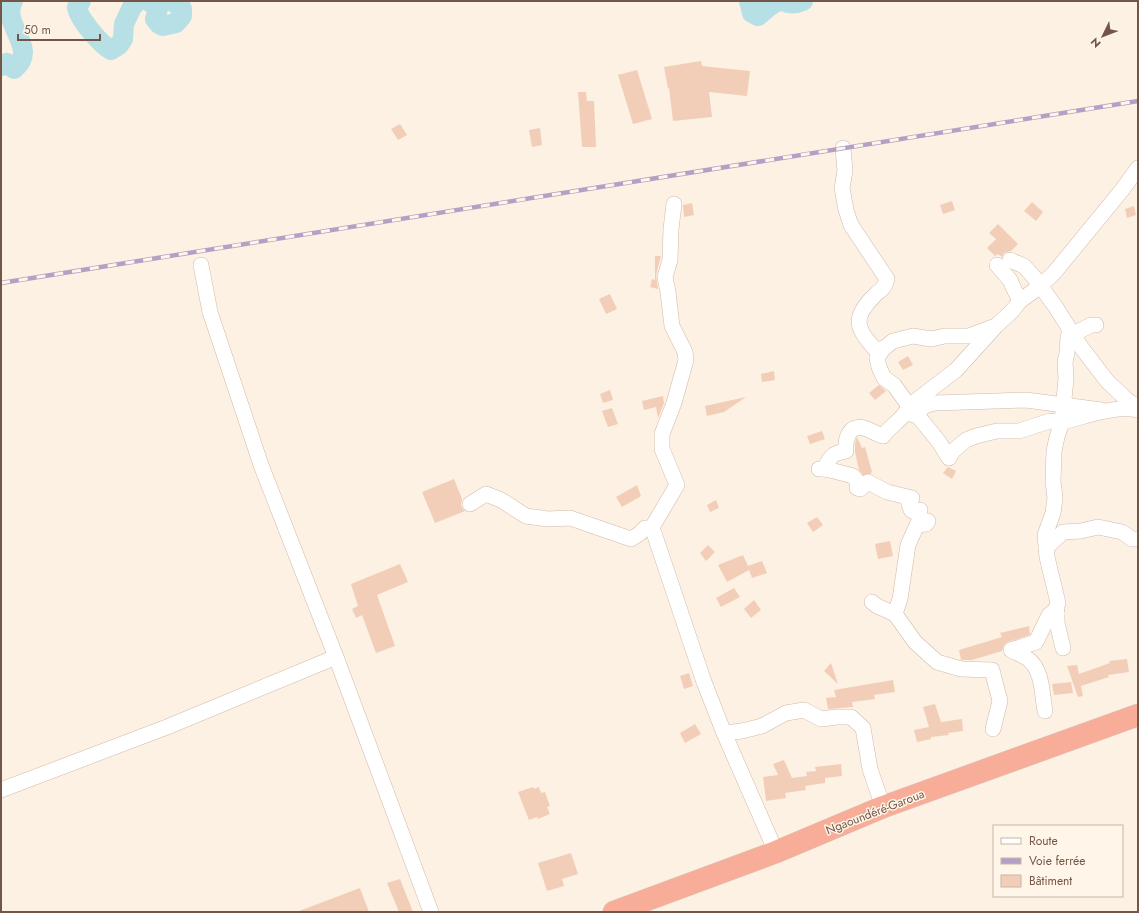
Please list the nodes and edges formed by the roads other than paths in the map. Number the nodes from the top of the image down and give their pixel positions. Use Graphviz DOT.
graph roads {
  1 [pos="843,148"];
  2 [pos="1138,168"];
  3 [pos="674,204"];
  4 [pos="201,265"];
  5 [pos="1040,286"];
  6 [pos="1020,301"];
  7 [pos="1096,324"];
  8 [pos="996,326"];
  9 [pos="1072,334"];
  10 [pos="883,349"];
  11 [pos="1066,406"];
  12 [pos="1138,409"];
  13 [pos="911,412"];
  14 [pos="1108,412"];
  15 [pos="1062,422"];
  16 [pos="470,504"];
  17 [pos="651,529"];
  18 [pos="1138,539"];
  19 [pos="1046,548"];
  20 [pos="872,602"];
  21 [pos="1057,613"];
  22 [pos="895,614"];
  23 [pos="1063,648"];
  24 [pos="336,657"];
  25 [pos="1045,712"];
  26 [pos="1138,715"];
  27 [pos="993,729"];
  28 [pos="724,733"];
  29 [pos="1,790"];
  30 [pos="884,808"];
  31 [pos="776,852"];
  32 [pos="432,912"];
  33 [pos="614,912"];
  1 -- 10 [label="street"];
  2 -- 5 [label="street"];
  3 -- 17 [label="street"];
  4 -- 24 [label="street"];
  5 -- 6 [label="street"];
  5 -- 6 [label="street"];
  5 -- 9 [label="street"];
  6 -- 8 [label="street"];
  7 -- 9 [label="street"];
  8 -- 10 [label="street"];
  8 -- 13 [label="street"];
  9 -- 11 [label="street"];
  9 -- 12 [label="street"];
  10 -- 13 [label="street"];
  11 -- 13 [label="street"];
  11 -- 14 [label="street"];
  11 -- 15 [label="street"];
  12 -- 14 [label="street"];
  13 -- 15 [label="street"];
  13 -- 22 [label="street"];
  14 -- 15 [label="street"];
  15 -- 19 [label="street"];
  16 -- 17 [label="street"];
  17 -- 28 [label="street"];
  18 -- 19 [label="street"];
  19 -- 21 [label="street"];
  20 -- 22 [label="street"];
  21 -- 23 [label="street"];
  21 -- 25 [label="street"];
  22 -- 27 [label="street"];
  24 -- 29 [label="street"];
  24 -- 32 [label="street"];
  26 -- 30 [label="highway, Ngaoundéré-Garoua"];
  28 -- 30 [label="street"];
  28 -- 31 [label="street"];
  30 -- 31 [label="highway, Ngaoundéré-Garoua"];
  31 -- 33 [label="highway, Ngaoundéré-Garoua"];
}
